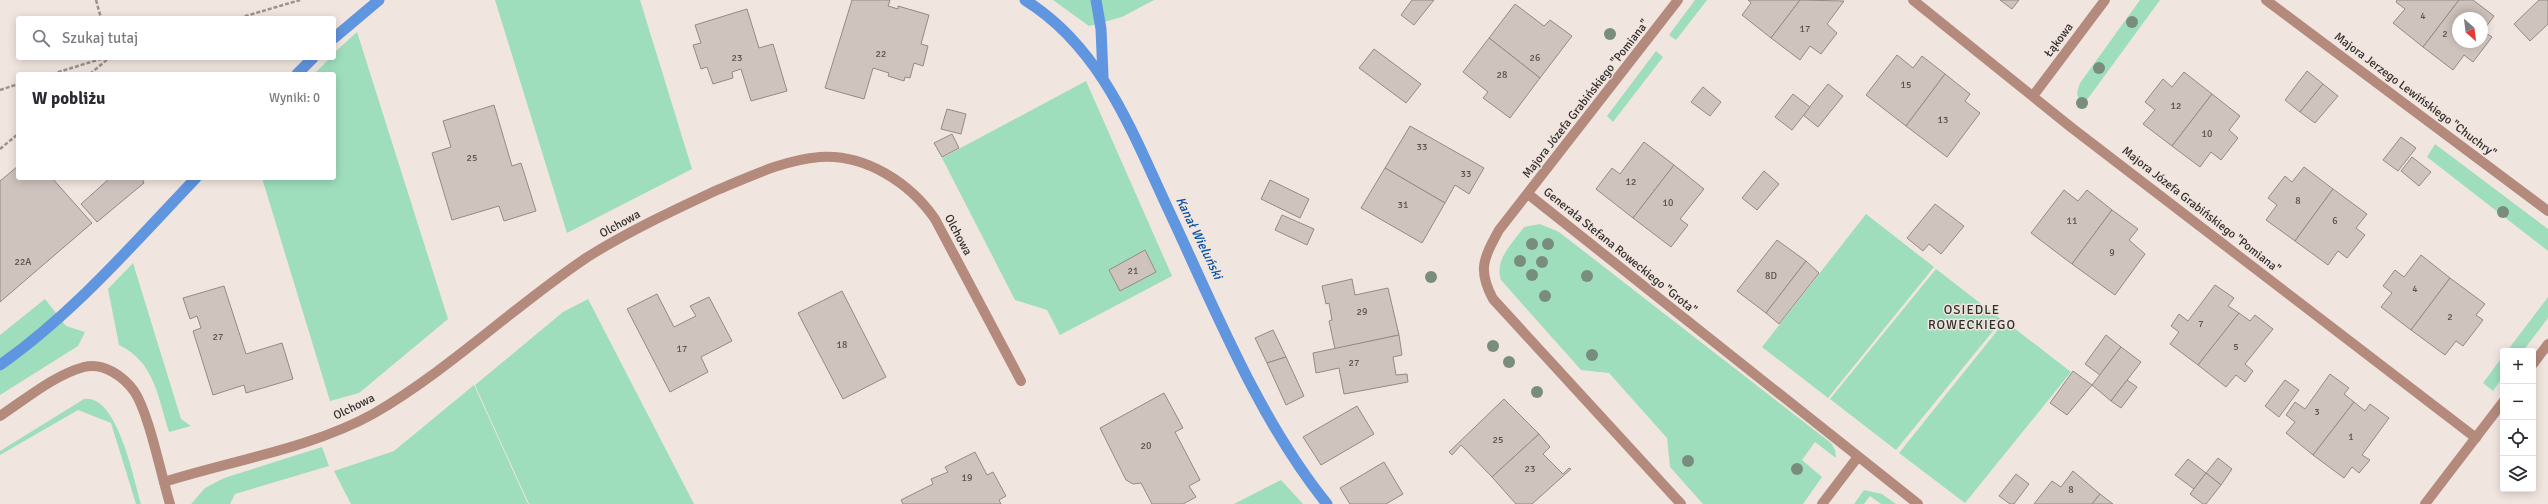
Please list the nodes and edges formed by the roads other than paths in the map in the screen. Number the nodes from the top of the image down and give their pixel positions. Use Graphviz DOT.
graph roads {
  1 [pos="1678,0"];
  2 [pos="1913,0"];
  3 [pos="2105,0"];
  4 [pos="2266,0"];
  5 [pos="2033,96"];
  6 [pos="1528,194"];
  7 [pos="2548,211"];
  8 [pos="2548,344"];
  9 [pos="2536,360"];
  10 [pos="1022,381"];
  11 [pos="2500,406"];
  12 [pos="0,416"];
  13 [pos="2476,438"];
  14 [pos="1857,458"];
  15 [pos="164,482"];
  16 [pos="170,504"];
  17 [pos="1681,504"];
  18 [pos="1822,504"];
  19 [pos="1918,504"];
  20 [pos="2424,504"];
  1 -- 6 [label="street, Majora Józefa Grabińskiego \"Pomiana\""];
  2 -- 5 [label="street, Majora Józefa Grabińskiego \"Pomiana\""];
  3 -- 5 [label="street, Łąkowa"];
  4 -- 7 [label="street, Majora Jerzego Lewińskiego \"Chuchry\""];
  5 -- 13 [label="street, Majora Józefa Grabińskiego \"Pomiana\""];
  6 -- 14 [label="street, Generała Stefana Roweckiego \"Grota\""];
  6 -- 17 [label="street, Generała Stefana Roweckiego \"Grota\""];
  8 -- 9 [label="street"];
  10 -- 15 [label="street, Olchowa"];
  11 -- 13 [label="street"];
  12 -- 15 [label="street"];
  13 -- 20 [label="street"];
  14 -- 18 [label="street"];
  14 -- 19 [label="street, Generała Stefana Roweckiego \"Grota\""];
  15 -- 16 [label="street"];
}
